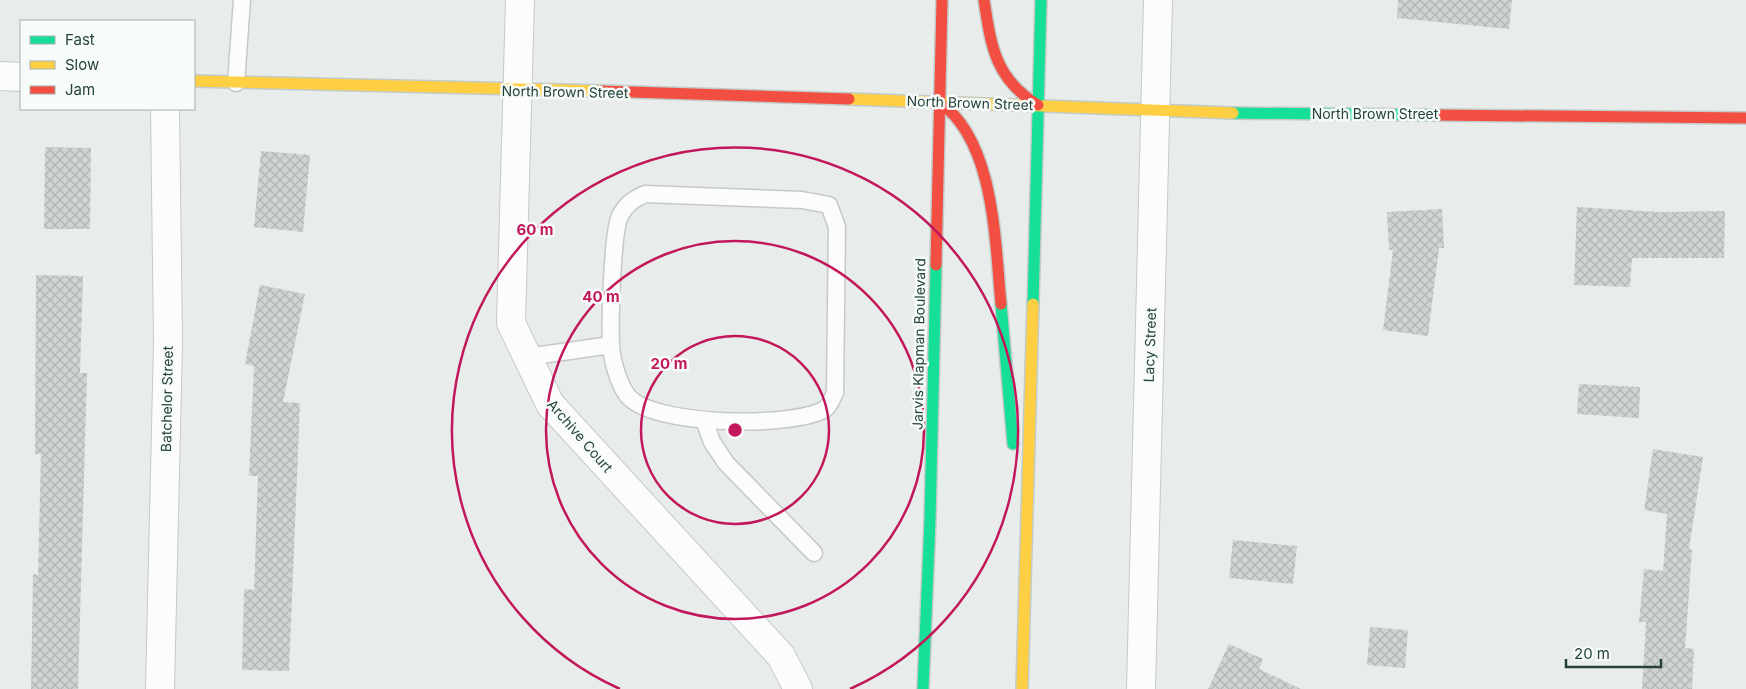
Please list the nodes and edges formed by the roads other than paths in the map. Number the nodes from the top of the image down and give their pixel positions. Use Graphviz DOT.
graph roads {
  1 [pos="242,0"];
  2 [pos="520,0"];
  3 [pos="942,0"];
  4 [pos="984,0"];
  5 [pos="1041,0"];
  6 [pos="1158,0"];
  7 [pos="0,76"];
  8 [pos="20,77"];
  9 [pos="195,81"];
  10 [pos="236,83"];
  11 [pos="518,91"];
  12 [pos="939,102"];
  13 [pos="1038,105"];
  14 [pos="165,110"];
  15 [pos="1156,110"];
  16 [pos="1746,118"];
  17 [pos="611,345"];
  18 [pos="527,357"];
  19 [pos="704,420"];
  20 [pos="1015,458"];
  21 [pos="1016,478"];
  22 [pos="814,553"];
  23 [pos="1025,575"];
  24 [pos="160,689"];
  25 [pos="798,689"];
  26 [pos="923,689"];
  27 [pos="1022,689"];
  28 [pos="1141,689"];
  1 -- 10 [label="lane"];
  2 -- 11 [label="street"];
  3 -- 12 [label="main road, Jarvis Klapman Boulevard"];
  4 -- 13 [label="main road"];
  5 -- 13 [label="main road"];
  6 -- 15 [label="street, Lacy Street"];
  7 -- 8 [label="street"];
  9 -- 10 [label="main road, North Brown Street"];
  10 -- 11 [label="main road, North Brown Street"];
  11 -- 12 [label="main road, North Brown Street"];
  11 -- 18 [label="street, Archive Court"];
  12 -- 13 [label="main road, North Brown Street"];
  12 -- 20 [label="main road"];
  12 -- 26 [label="main road, Jarvis Klapman Boulevard"];
  13 -- 15 [label="main road, North Brown Street"];
  13 -- 23 [label="main road"];
  14 -- 24 [label="street, Batchelor Street"];
  15 -- 16 [label="main road, North Brown Street"];
  15 -- 28 [label="street, Lacy Street"];
  17 -- 18 [label="lane"];
  17 -- 19 [label="lane"];
  17 -- 19 [label="lane"];
  18 -- 25 [label="street, Archive Court"];
  19 -- 22 [label="lane"];
  21 -- 23 [label="main road"];
  23 -- 27 [label="main road"];
}
